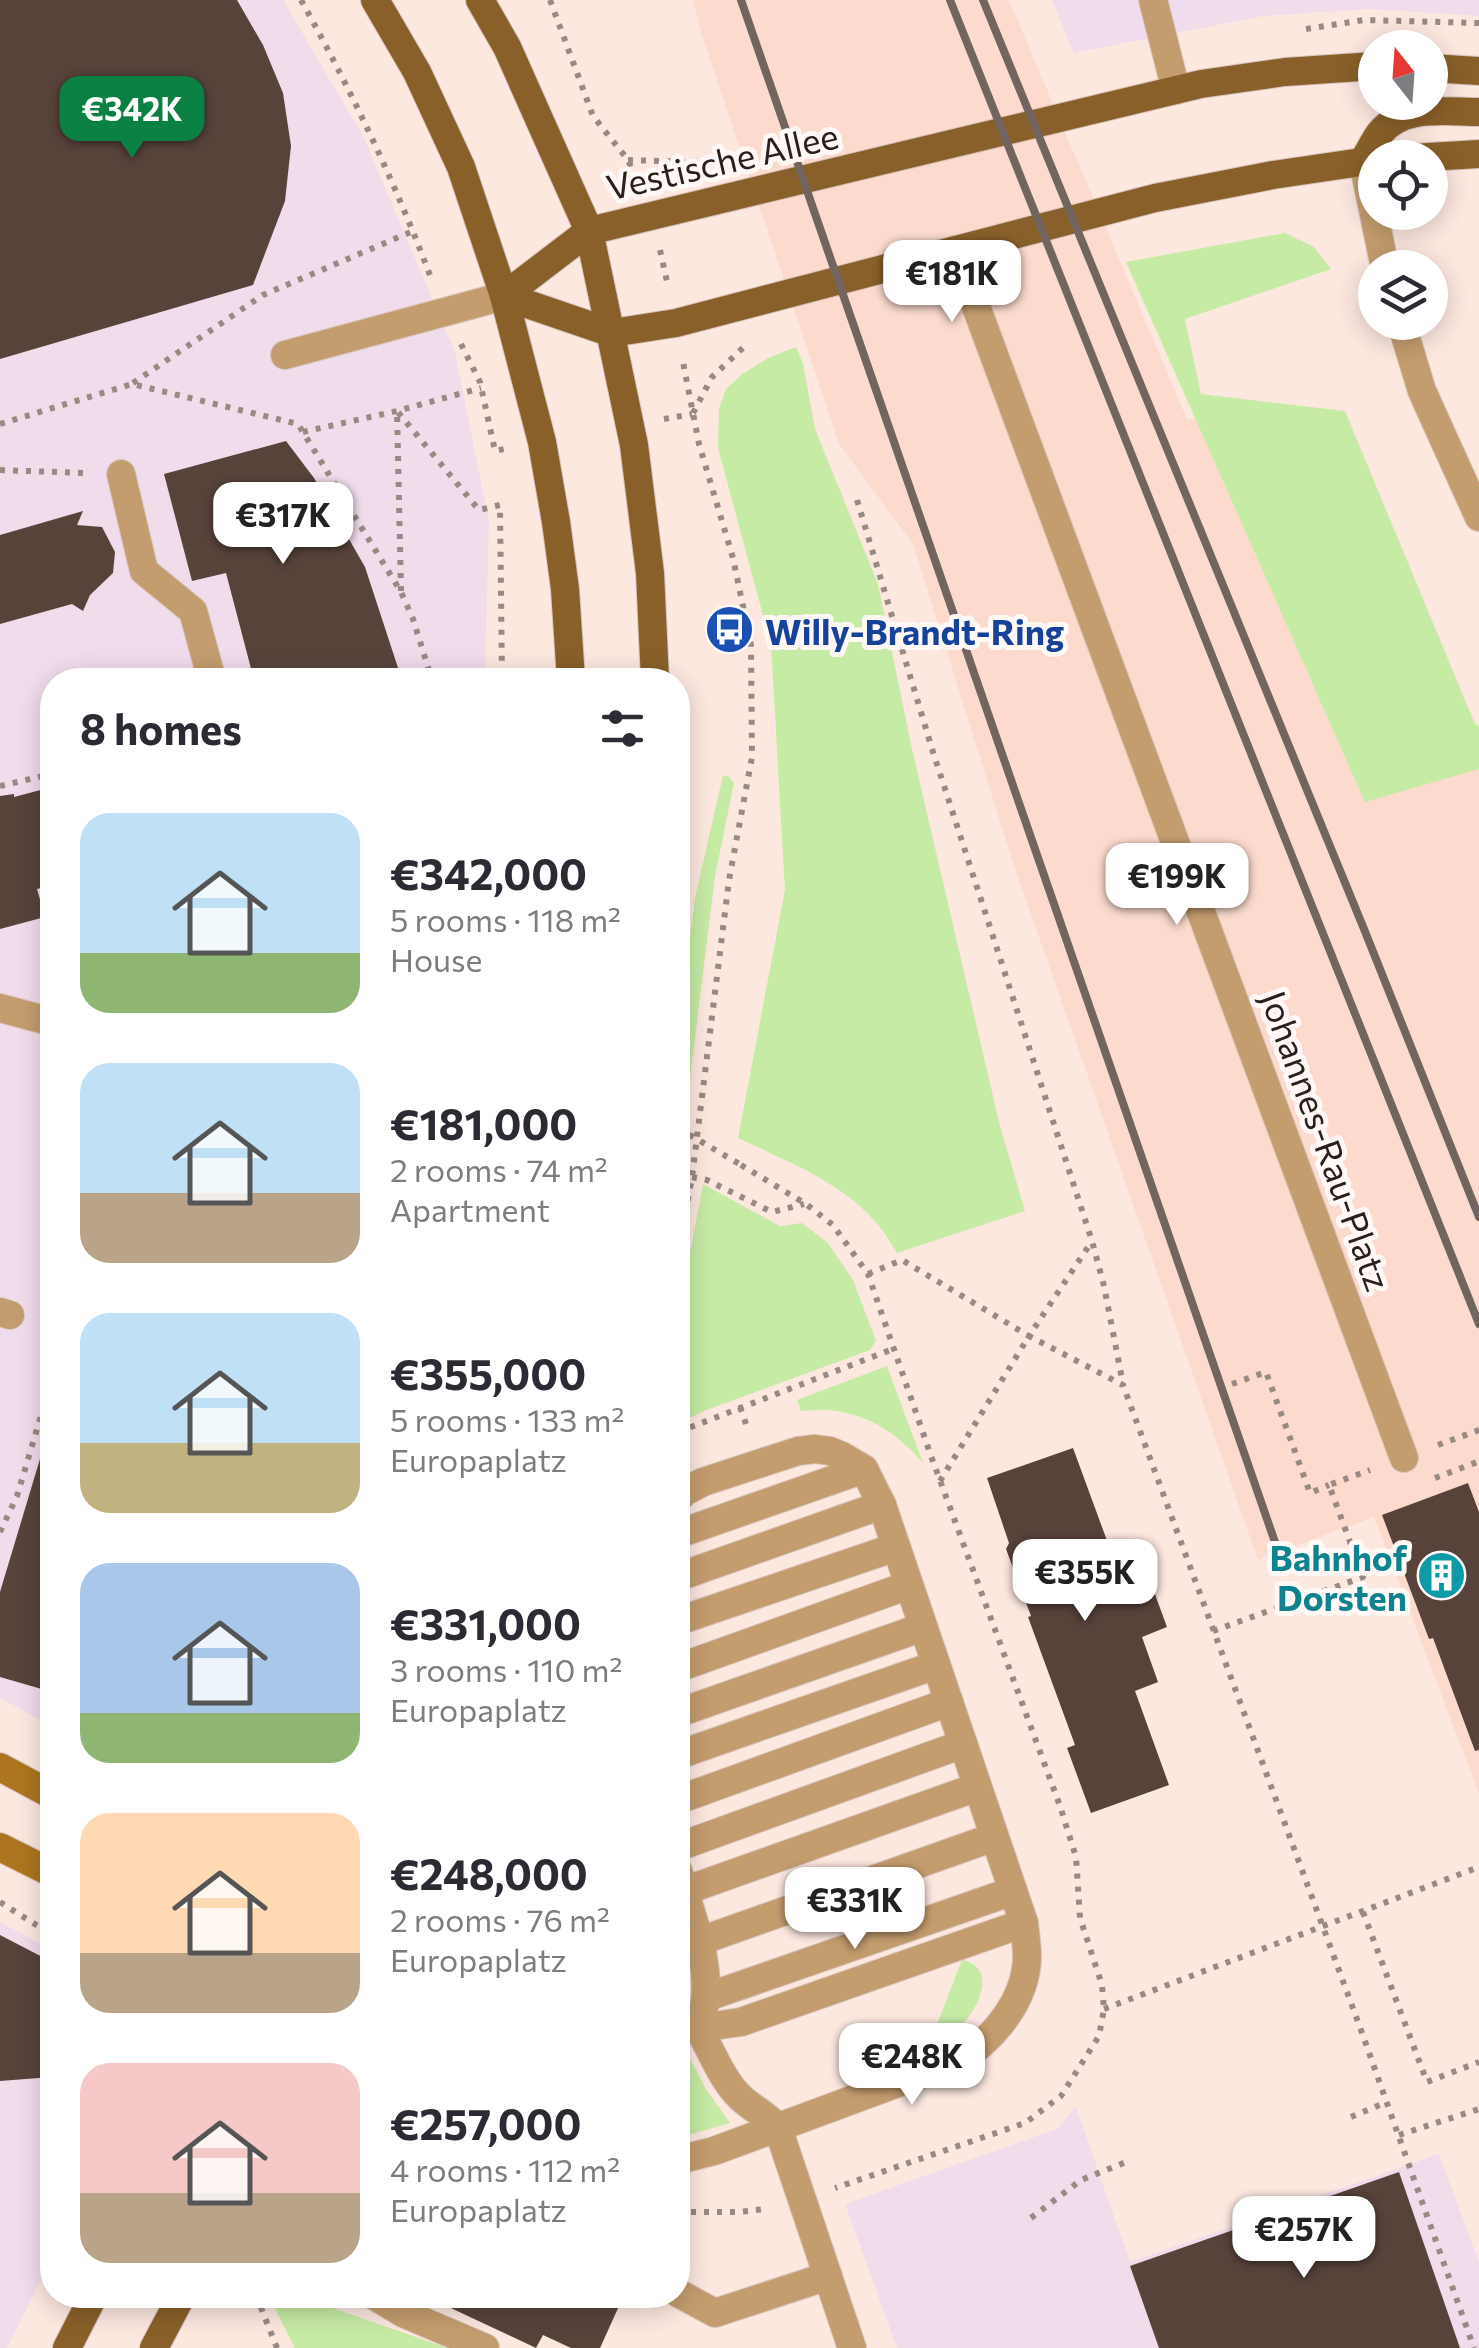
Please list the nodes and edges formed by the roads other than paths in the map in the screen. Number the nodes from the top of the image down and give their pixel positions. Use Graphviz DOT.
graph roads {
  1 [pos="374,0"];
  2 [pos="480,0"];
  3 [pos="1154,0"];
  4 [pos="1358,67"];
  5 [pos="1448,69"];
  6 [pos="1479,71"];
  7 [pos="1176,90"];
  8 [pos="1479,112"];
  9 [pos="1378,140"];
  10 [pos="1479,154"];
  11 [pos="1448,156"];
  12 [pos="1358,162"];
  13 [pos="589,230"];
  14 [pos="955,250"];
  15 [pos="504,296"];
  16 [pos="612,333"];
  17 [pos="1407,340"];
  18 [pos="285,355"];
  19 [pos="121,474"];
  20 [pos="1479,517"];
  21 [pos="209,668"];
  22 [pos="570,668"];
  23 [pos="655,668"];
  24 [pos="0,1008"];
  25 [pos="40,1019"];
  26 [pos="1404,1458"];
  27 [pos="864,1469"];
  28 [pos="690,1489"];
  29 [pos="882,1505"];
  30 [pos="690,1530"];
  31 [pos="896,1547"];
  32 [pos="690,1572"];
  33 [pos="910,1585"];
  34 [pos="690,1617"];
  35 [pos="923,1627"];
  36 [pos="690,1664"];
  37 [pos="936,1665"];
  38 [pos="949,1702"];
  39 [pos="690,1709"];
  40 [pos="963,1744"];
  41 [pos="690,1751"];
  42 [pos="0,1766"];
  43 [pos="977,1787"];
  44 [pos="40,1788"];
  45 [pos="690,1796"];
  46 [pos="994,1837"];
  47 [pos="690,1843"];
  48 [pos="0,1847"];
  49 [pos="40,1867"];
  50 [pos="690,1878"];
  51 [pos="1012,1891"];
  52 [pos="690,1909"];
  53 [pos="1024,1924"];
  54 [pos="700,1941"];
  55 [pos="707,1997"];
  56 [pos="690,2027"];
  57 [pos="690,2030"];
  58 [pos="690,2033"];
  59 [pos="778,2128"];
  60 [pos="690,2157"];
  61 [pos="828,2276"];
  62 [pos="690,2300"];
  63 [pos="87,2308"];
  64 [pos="175,2308"];
  65 [pos="394,2308"];
  66 [pos="67,2348"];
  67 [pos="154,2348"];
  68 [pos="485,2348"];
  69 [pos="852,2348"];
  1 -- 15 [label="main road"];
  2 -- 13 [label="main road"];
  3 -- 7 [label="street"];
  4 -- 7 [label="main road, Vestische Allee"];
  5 -- 6 [label="main road"];
  7 -- 13 [label="main road, Vestische Allee"];
  8 -- 9 [label="main road"];
  10 -- 11 [label="main road"];
  12 -- 14 [label="main road"];
  13 -- 15 [label="main road, Vestische Allee"];
  13 -- 16 [label="main road"];
  14 -- 16 [label="main road"];
  14 -- 26 [label="street, Johannes-Rau-Platz"];
  15 -- 16 [label="main road"];
  15 -- 18 [label="street"];
  15 -- 22 [label="main road"];
  16 -- 23 [label="main road"];
  17 -- 20 [label="street"];
  19 -- 21 [label="street"];
  24 -- 25 [label="street"];
  27 -- 28 [label="street"];
  27 -- 29 [label="street"];
  27 -- 30 [label="street"];
  29 -- 31 [label="street"];
  29 -- 32 [label="street"];
  31 -- 33 [label="street"];
  31 -- 34 [label="street"];
  33 -- 35 [label="street"];
  33 -- 36 [label="street"];
  35 -- 37 [label="street"];
  35 -- 39 [label="street"];
  37 -- 38 [label="street"];
  37 -- 41 [label="street"];
  38 -- 40 [label="street"];
  38 -- 45 [label="street"];
  40 -- 43 [label="street"];
  40 -- 47 [label="street"];
  42 -- 44 [label="main road"];
  43 -- 46 [label="street"];
  43 -- 50 [label="street"];
  46 -- 51 [label="street"];
  46 -- 54 [label="street"];
  48 -- 49 [label="main road"];
  51 -- 53 [label="street"];
  51 -- 55 [label="street"];
  52 -- 54 [label="street"];
  53 -- 57 [label="street"];
  53 -- 59 [label="street"];
  54 -- 55 [label="street"];
  55 -- 56 [label="street"];
  58 -- 59 [label="street"];
  59 -- 60 [label="street"];
  59 -- 61 [label="street"];
  61 -- 62 [label="street"];
  61 -- 69 [label="street"];
  63 -- 66 [label="main road"];
  64 -- 67 [label="main road"];
  65 -- 68 [label="street"];
}
